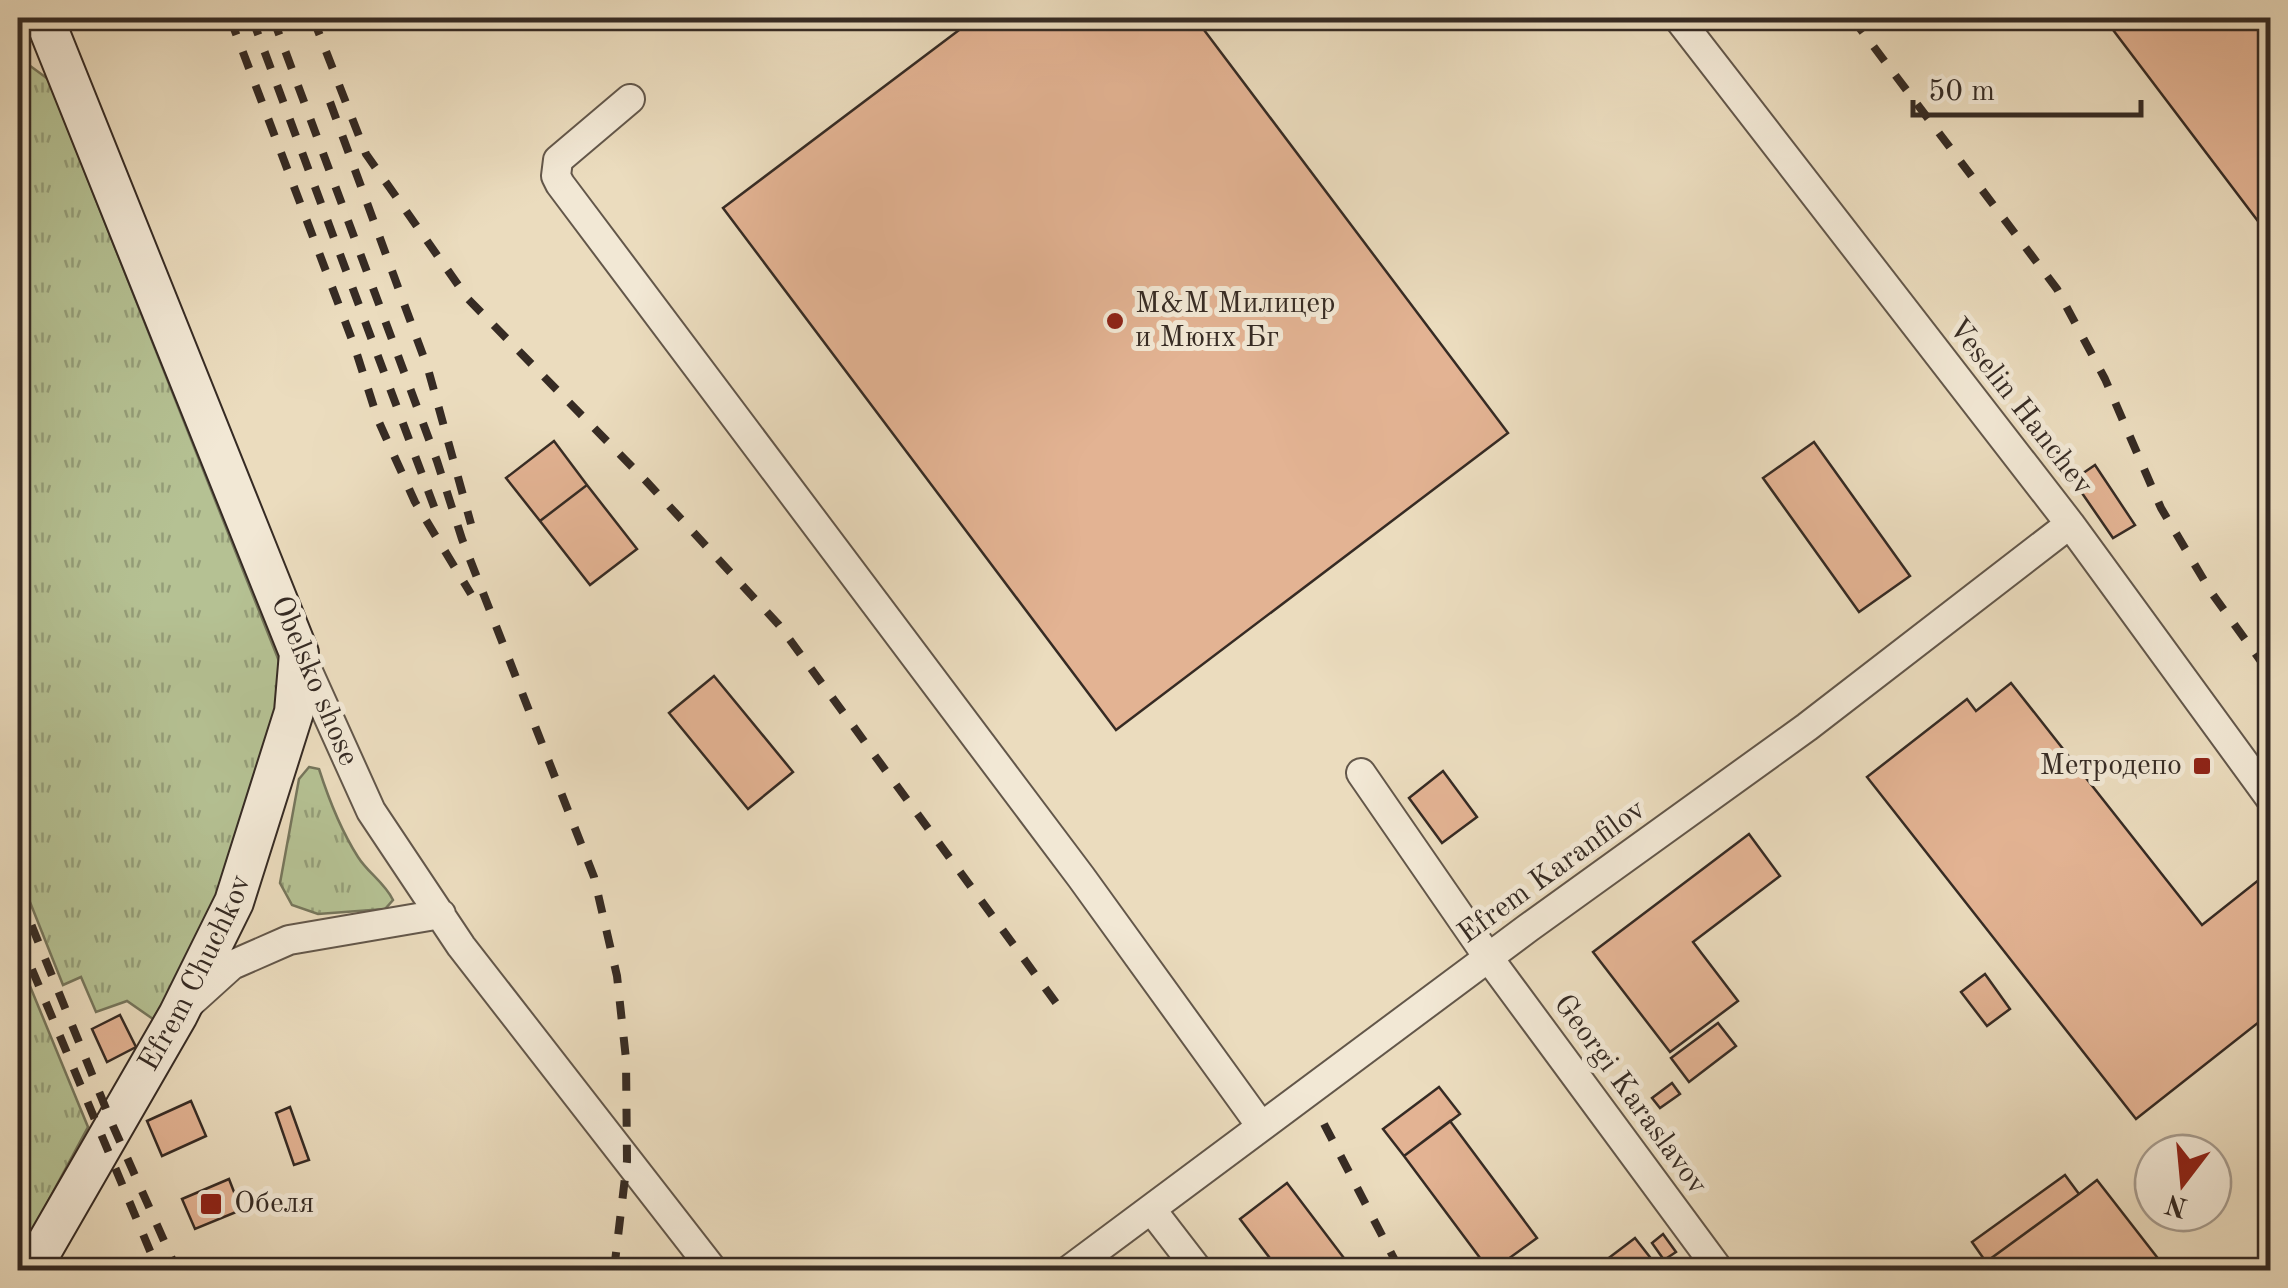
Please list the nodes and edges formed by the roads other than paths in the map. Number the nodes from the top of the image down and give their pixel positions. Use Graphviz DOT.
graph roads {
  1 [pos="44,18"];
  2 [pos="1678,18"];
  3 [pos="630,99"];
  4 [pos="2070,524"];
  5 [pos="299,653"];
  6 [pos="1361,773"];
  7 [pos="2270,798"];
  8 [pos="441,914"];
  9 [pos="1488,957"];
  10 [pos="178,1015"];
  11 [pos="1261,1126"];
  12 [pos="1151,1209"];
  13 [pos="30,1270"];
  14 [pos="713,1270"];
  15 [pos="1070,1270"];
  16 [pos="1198,1270"];
  17 [pos="1719,1270"];
  1 -- 5 [label="street, Obelsko shose"];
  2 -- 4 [label="street, Veselin Hanchev"];
  3 -- 11 [label="street"];
  4 -- 7 [label="street, Veselin Hanchev"];
  4 -- 9 [label="street, Efrem Karanfilov"];
  5 -- 8 [label="street, Obelsko shose"];
  5 -- 10 [label="street, Efrem Chuchkov"];
  6 -- 9 [label="street, Georgi Karaslavov"];
  8 -- 10 [label="street"];
  8 -- 14 [label="street, Obelsko shose"];
  9 -- 11 [label="street, Efrem Karanfilov"];
  9 -- 17 [label="street, Georgi Karaslavov"];
  10 -- 13 [label="street, Efrem Chuchkov"];
  11 -- 12 [label="street, Efrem Karanfilov"];
  12 -- 15 [label="street, Efrem Karanfilov"];
  12 -- 16 [label="street"];
}
